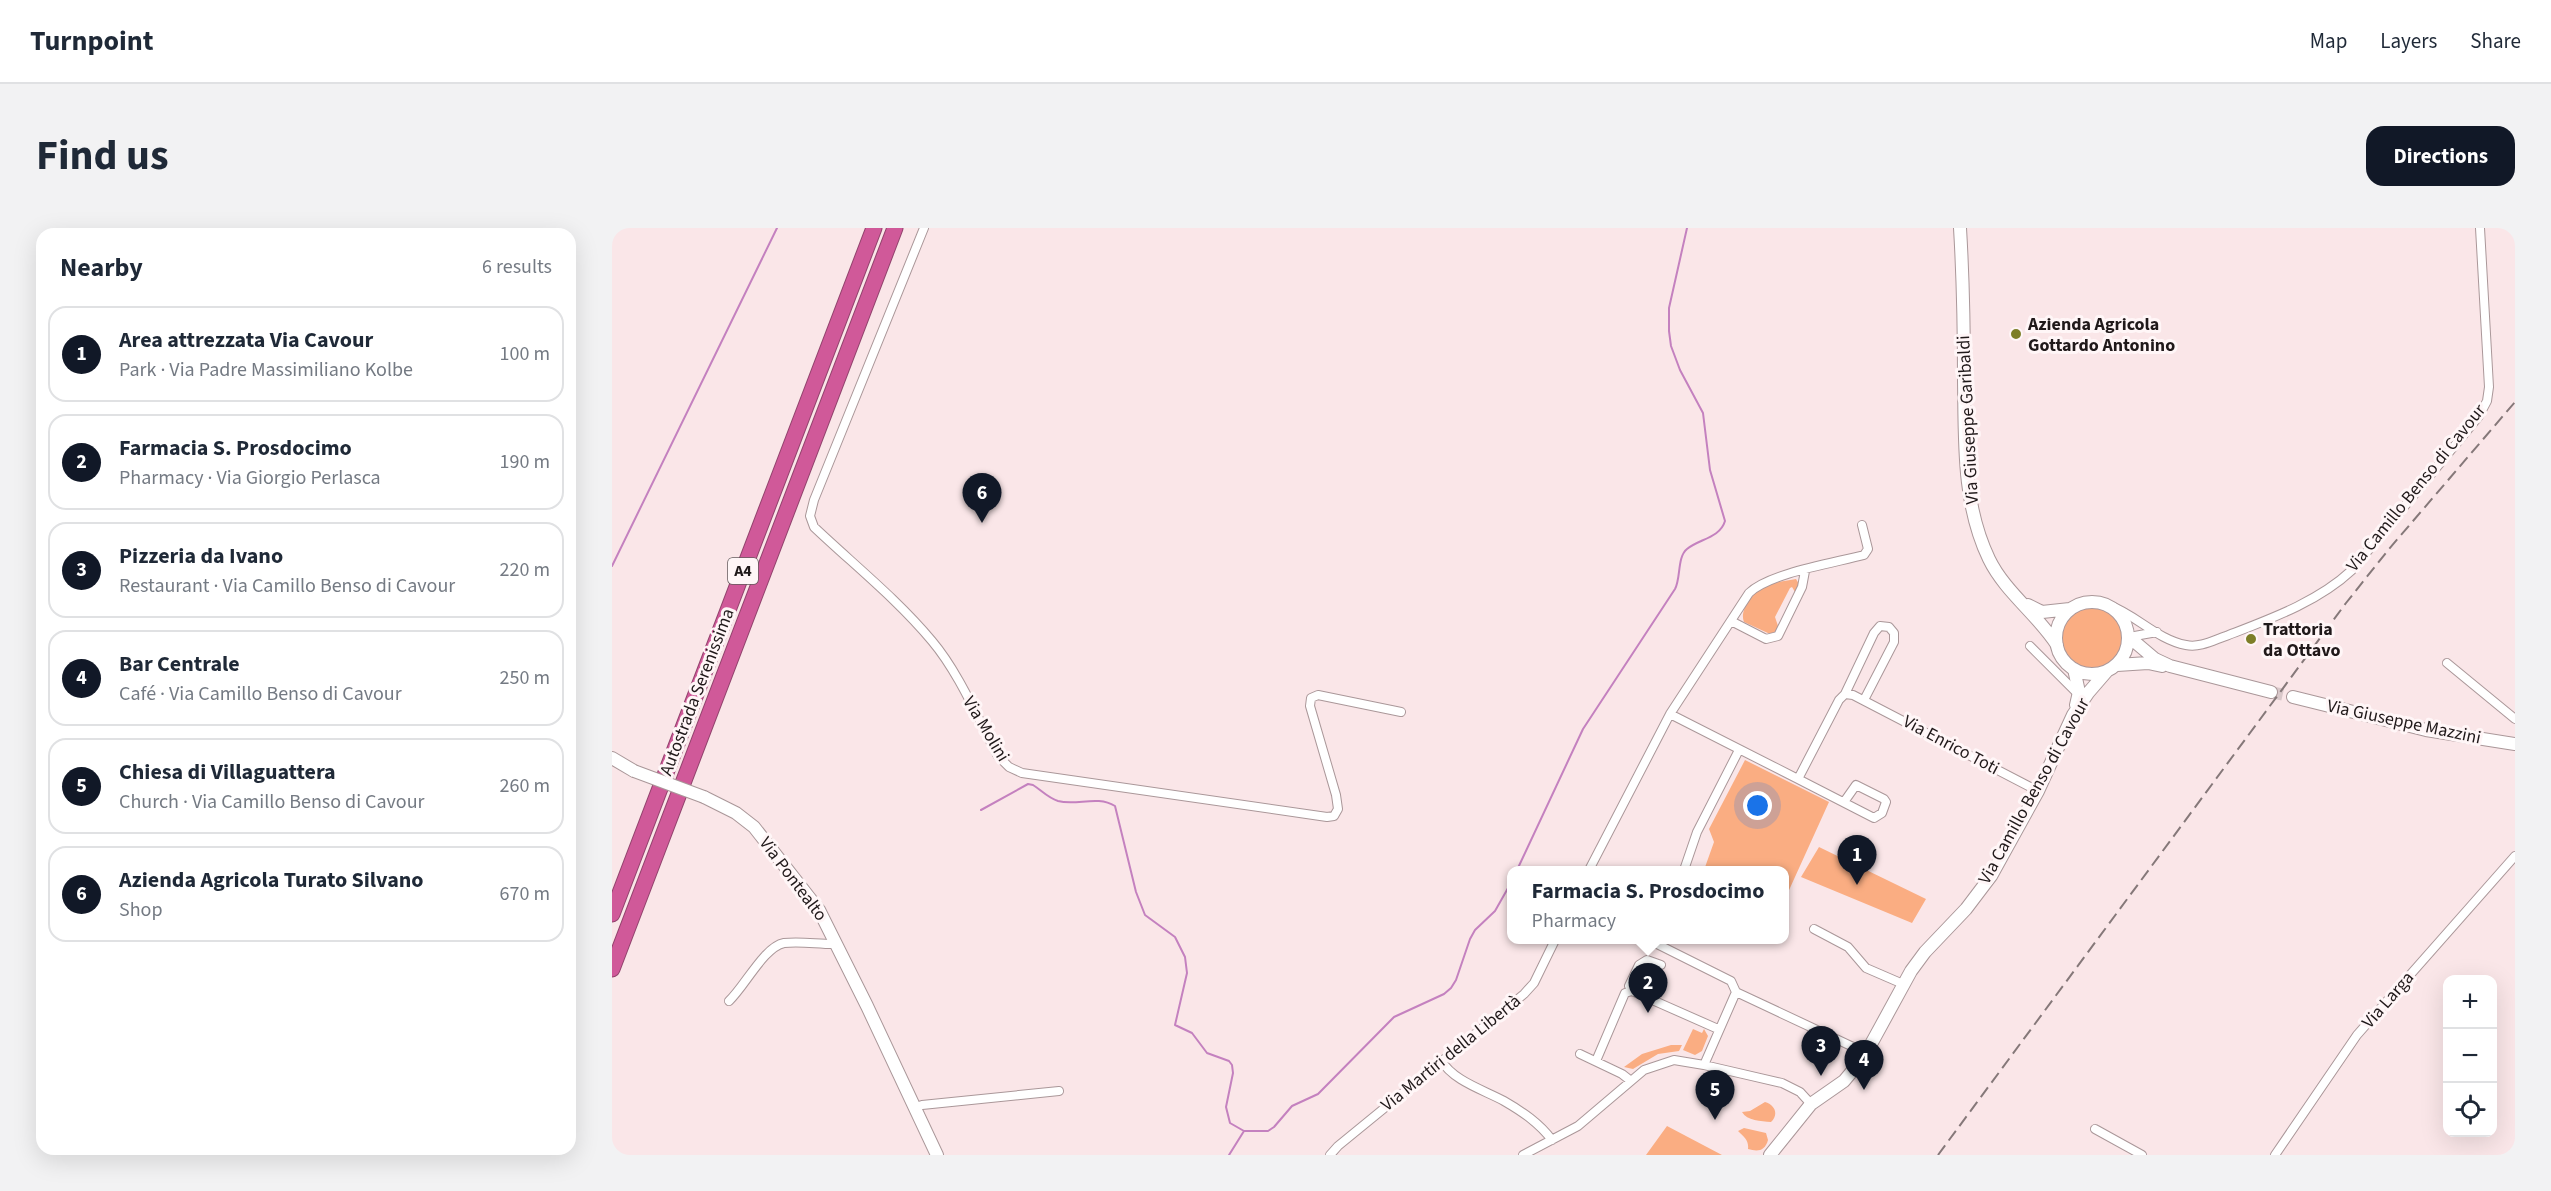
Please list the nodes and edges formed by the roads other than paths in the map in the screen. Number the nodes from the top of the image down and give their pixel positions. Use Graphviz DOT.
graph roads {
  1 [pos="874,228"];
  2 [pos="896,228"];
  3 [pos="924,228"];
  4 [pos="1960,228"];
  5 [pos="2480,228"];
  6 [pos="1862,525"];
  7 [pos="1805,571"];
  8 [pos="2019,600"];
  9 [pos="2109,605"];
  10 [pos="2070,609"];
  11 [pos="1731,621"];
  12 [pos="2157,632"];
  13 [pos="2129,636"];
  14 [pos="2057,645"];
  15 [pos="2030,646"];
  16 [pos="2146,651"];
  17 [pos="2446,663"];
  18 [pos="2170,666"];
  19 [pos="2112,668"];
  20 [pos="2074,669"];
  21 [pos="2271,692"];
  22 [pos="1845,694"];
  23 [pos="2081,696"];
  24 [pos="2293,697"];
  25 [pos="1864,700"];
  26 [pos="1401,712"];
  27 [pos="1670,714"];
  28 [pos="2515,719"];
  29 [pos="2515,744"];
  30 [pos="1739,750"];
  31 [pos="612,758"];
  32 [pos="1798,779"];
  33 [pos="2038,791"];
  34 [pos="1844,802"];
  35 [pos="2515,856"];
  36 [pos="1590,866"];
  37 [pos="1685,866"];
  38 [pos="612,914"];
  39 [pos="1814,929"];
  40 [pos="836,942"];
  41 [pos="1553,944"];
  42 [pos="1659,944"];
  43 [pos="1662,965"];
  44 [pos="612,969"];
  45 [pos="1903,984"];
  46 [pos="1632,991"];
  47 [pos="1736,992"];
  48 [pos="729,1001"];
  49 [pos="1718,1029"];
  50 [pos="1866,1053"];
  51 [pos="1580,1054"];
  52 [pos="1442,1060"];
  53 [pos="1596,1061"];
  54 [pos="1704,1065"];
  55 [pos="1631,1081"];
  56 [pos="1059,1091"];
  57 [pos="1811,1104"];
  58 [pos="915,1107"];
  59 [pos="2095,1129"];
  60 [pos="1552,1140"];
  61 [pos="936,1155"];
  62 [pos="1330,1155"];
  63 [pos="1522,1155"];
  64 [pos="1770,1155"];
  65 [pos="2142,1155"];
  66 [pos="2276,1155"];
  1 -- 38 [label="highway, Autostrada Serenissima / A4"];
  2 -- 44 [label="highway, Autostrada Serenissima / A4"];
  3 -- 26 [label="street, Via Molini"];
  4 -- 8 [label="street, Via Giuseppe Garibaldi"];
  5 -- 12 [label="street, Via Camillo Benso di Cavour"];
  6 -- 7 [label="street"];
  7 -- 11 [label="street"];
  7 -- 11 [label="street"];
  8 -- 10 [label="street"];
  8 -- 14 [label="street, Via Giuseppe Garibaldi"];
  9 -- 10 [label="street"];
  9 -- 12 [label="street, Via Camillo Benso di Cavour"];
  9 -- 13 [label="street"];
  10 -- 14 [label="street"];
  11 -- 27 [label="street"];
  12 -- 13 [label="street"];
  12 -- 16 [label="street"];
  13 -- 16 [label="street"];
  13 -- 19 [label="street"];
  14 -- 20 [label="street"];
  15 -- 23 [label="street"];
  16 -- 18 [label="street"];
  17 -- 28 [label="street"];
  18 -- 19 [label="street"];
  18 -- 21 [label="street"];
  19 -- 20 [label="street"];
  19 -- 23 [label="street, Via Camillo Benso di Cavour"];
  20 -- 23 [label="street"];
  22 -- 25 [label="street, Via Enrico Toti"];
  22 -- 25 [label="street"];
  22 -- 32 [label="street"];
  23 -- 33 [label="street, Via Camillo Benso di Cavour"];
  24 -- 29 [label="street, Via Giuseppe Mazzini"];
  25 -- 33 [label="street, Via Enrico Toti"];
  27 -- 30 [label="street"];
  27 -- 36 [label="street"];
  30 -- 32 [label="street"];
  30 -- 37 [label="street"];
  31 -- 40 [label="street, Via Pontealto, bridge"];
  32 -- 34 [label="street"];
  33 -- 45 [label="street, Via Camillo Benso di Cavour"];
  34 -- 34 [label="street"];
  35 -- 66 [label="street, Via Larga"];
  39 -- 45 [label="street"];
  40 -- 48 [label="street"];
  40 -- 58 [label="street, Via Pontealto"];
  41 -- 52 [label="street, Via Martiri della Libertà"];
  42 -- 47 [label="street"];
  43 -- 46 [label="street"];
  45 -- 50 [label="street, Via Camillo Benso di Cavour"];
  46 -- 49 [label="street"];
  46 -- 53 [label="street"];
  47 -- 49 [label="street"];
  47 -- 50 [label="street"];
  49 -- 54 [label="street"];
  50 -- 57 [label="street, Via Camillo Benso di Cavour"];
  51 -- 53 [label="street"];
  52 -- 60 [label="street"];
  52 -- 62 [label="street, Via Martiri della Libertà"];
  53 -- 55 [label="street"];
  54 -- 55 [label="street"];
  54 -- 57 [label="street"];
  55 -- 60 [label="street"];
  56 -- 58 [label="street"];
  57 -- 64 [label="street, Via Camillo Benso di Cavour"];
  58 -- 61 [label="street, Via Pontealto"];
  59 -- 65 [label="street"];
  60 -- 63 [label="street"];
}
